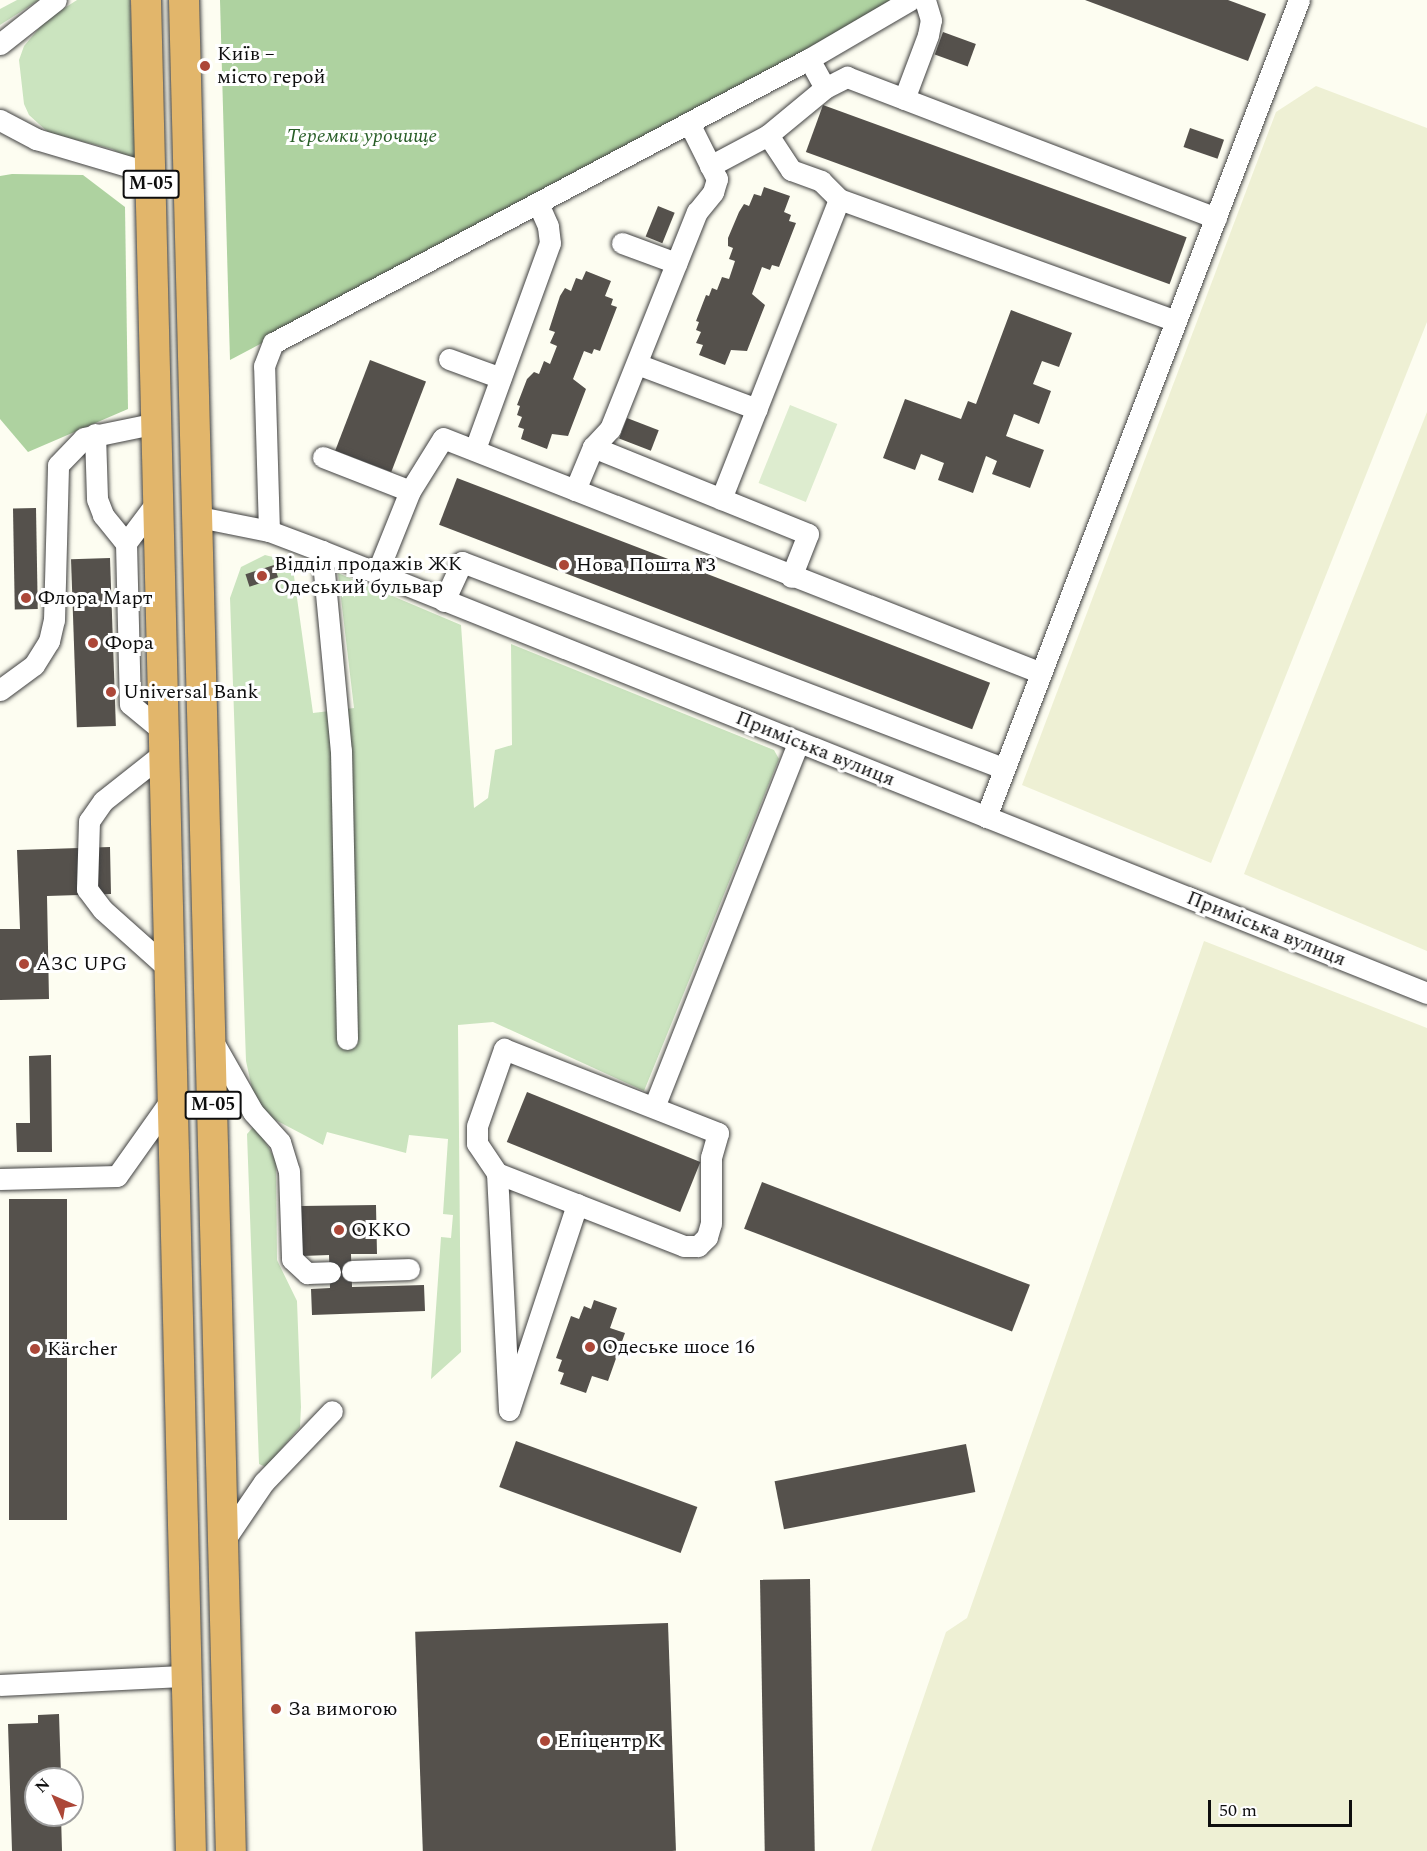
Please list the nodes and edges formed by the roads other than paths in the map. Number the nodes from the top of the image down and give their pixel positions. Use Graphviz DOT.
graph roads {
  1 [pos="56,0"];
  2 [pos="146,0"];
  3 [pos="184,0"];
  4 [pos="910,0"];
  5 [pos="925,0"];
  6 [pos="1299,0"];
  7 [pos="0,44"];
  8 [pos="808,59"];
  9 [pos="825,88"];
  10 [pos="904,99"];
  11 [pos="0,120"];
  12 [pos="689,123"];
  13 [pos="768,135"];
  14 [pos="710,166"];
  15 [pos="152,183"];
  16 [pos="838,199"];
  17 [pos="538,204"];
  18 [pos="1216,218"];
  19 [pos="622,243"];
  20 [pos="676,263"];
  21 [pos="1176,321"];
  22 [pos="449,359"];
  23 [pos="637,364"];
  24 [pos="501,378"];
  25 [pos="757,409"];
  26 [pos="157,423"];
  27 [pos="95,434"];
  28 [pos="593,447"];
  29 [pos="475,449"];
  30 [pos="322,457"];
  31 [pos="575,490"];
  32 [pos="410,491"];
  33 [pos="159,499"];
  34 [pos="721,499"];
  35 [pos="199,517"];
  36 [pos="269,531"];
  37 [pos="126,543"];
  38 [pos="322,551"];
  39 [pos="377,573"];
  40 [pos="791,577"];
  41 [pos="444,601"];
  42 [pos="1039,672"];
  43 [pos="0,690"];
  44 [pos="165,742"];
  45 [pos="798,743"];
  46 [pos="1003,768"];
  47 [pos="986,817"];
  48 [pos="169,969"];
  49 [pos="1427,993"];
  50 [pos="347,1039"];
  51 [pos="211,1040"];
  52 [pos="173,1097"];
  53 [pos="654,1107"];
  54 [pos="497,1173"];
  55 [pos="0,1179"];
  56 [pos="577,1204"];
  57 [pos="409,1269"];
  58 [pos="352,1271"];
  59 [pos="330,1272"];
  60 [pos="332,1411"];
  61 [pos="223,1542"];
  62 [pos="187,1676"];
  63 [pos="0,1685"];
  64 [pos="191,1851"];
  65 [pos="231,1851"];
  1 -- 7 [label="street"];
  2 -- 15 [label="highway, М-05"];
  3 -- 35 [label="highway, М-05"];
  4 -- 8 [label="street"];
  5 -- 10 [label="street"];
  6 -- 18 [label="street"];
  8 -- 9 [label="street"];
  8 -- 12 [label="street"];
  9 -- 10 [label="street"];
  9 -- 13 [label="street"];
  10 -- 18 [label="street"];
  11 -- 15 [label="street"];
  12 -- 14 [label="street"];
  12 -- 17 [label="street"];
  13 -- 14 [label="street"];
  13 -- 16 [label="street"];
  14 -- 20 [label="street"];
  15 -- 26 [label="highway, М-05"];
  16 -- 21 [label="street"];
  16 -- 25 [label="street"];
  17 -- 24 [label="street"];
  17 -- 36 [label="street"];
  18 -- 21 [label="street"];
  19 -- 20 [label="street"];
  20 -- 23 [label="street"];
  21 -- 42 [label="street"];
  22 -- 24 [label="street"];
  23 -- 25 [label="street"];
  23 -- 28 [label="street"];
  24 -- 29 [label="street"];
  25 -- 34 [label="street"];
  26 -- 27 [label="street"];
  26 -- 33 [label="highway, М-05"];
  27 -- 37 [label="street"];
  27 -- 43 [label="street"];
  28 -- 31 [label="street"];
  28 -- 34 [label="street"];
  29 -- 31 [label="street"];
  29 -- 32 [label="street"];
  30 -- 32 [label="street"];
  31 -- 40 [label="street"];
  32 -- 39 [label="street"];
  33 -- 37 [label="street"];
  33 -- 44 [label="highway, М-05"];
  34 -- 40 [label="street"];
  35 -- 36 [label="street, Приміська вулиця"];
  35 -- 51 [label="highway, М-05"];
  36 -- 38 [label="street, Приміська вулиця"];
  37 -- 44 [label="street"];
  38 -- 39 [label="street, Приміська вулиця"];
  38 -- 50 [label="street"];
  39 -- 41 [label="street, Приміська вулиця"];
  40 -- 42 [label="street"];
  41 -- 45 [label="street, Приміська вулиця"];
  41 -- 46 [label="street"];
  42 -- 46 [label="street"];
  44 -- 48 [label="highway, М-05"];
  44 -- 48 [label="street"];
  45 -- 47 [label="street, Приміська вулиця"];
  45 -- 53 [label="street"];
  46 -- 47 [label="street"];
  47 -- 49 [label="street, Приміська вулиця"];
  48 -- 52 [label="highway, М-05"];
  51 -- 59 [label="street"];
  51 -- 61 [label="highway, М-05"];
  52 -- 55 [label="street"];
  52 -- 62 [label="highway, М-05"];
  53 -- 54 [label="street"];
  53 -- 56 [label="street"];
  54 -- 56 [label="street"];
  54 -- 56 [label="street"];
  57 -- 58 [label="street"];
  60 -- 61 [label="street"];
  61 -- 65 [label="highway, М-05"];
  62 -- 63 [label="street"];
  62 -- 64 [label="highway, М-05"];
}
